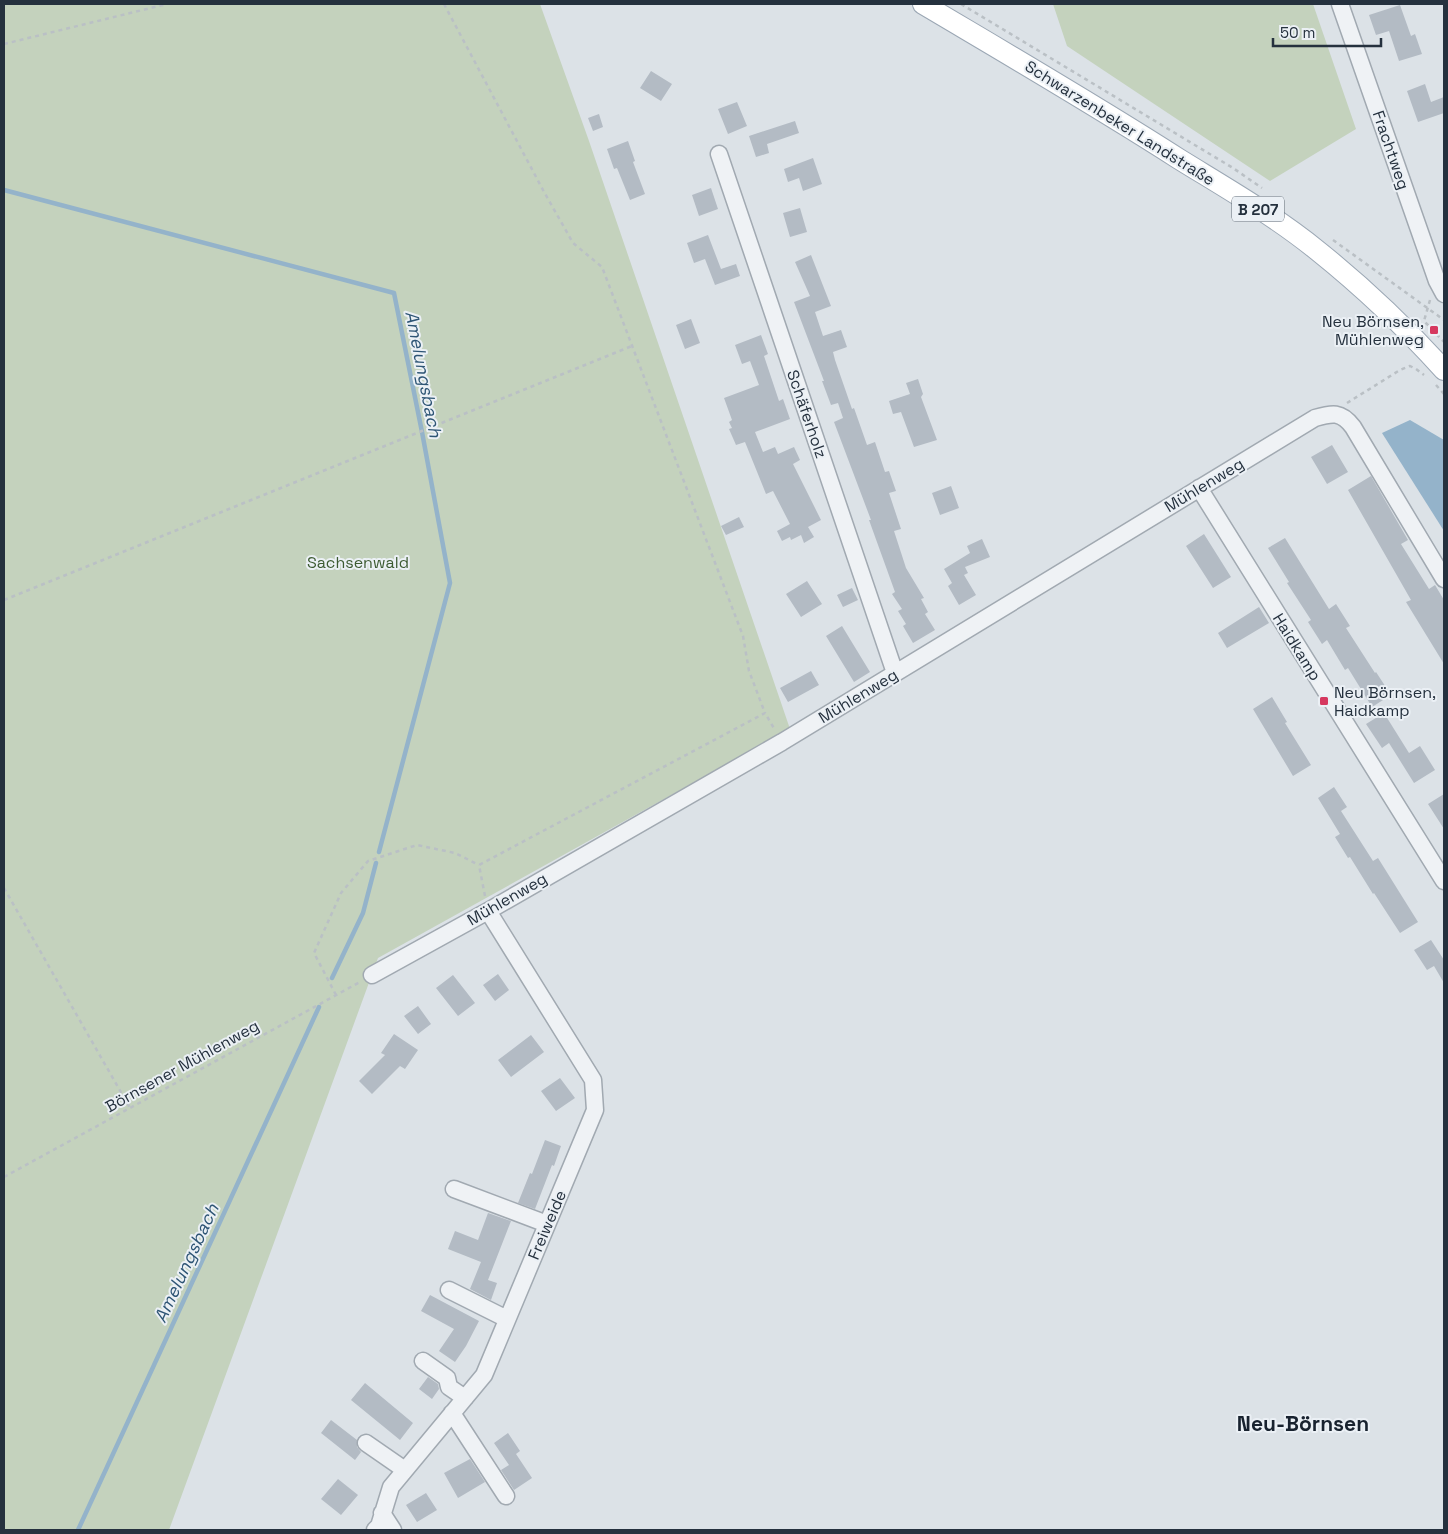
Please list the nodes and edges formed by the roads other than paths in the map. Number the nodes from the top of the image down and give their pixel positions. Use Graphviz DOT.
graph roads {
  1 [pos="923,4"];
  2 [pos="1340,4"];
  3 [pos="719,154"];
  4 [pos="1444,294"];
  5 [pos="1436,378"];
  6 [pos="1199,488"];
  7 [pos="1444,579"];
  8 [pos="896,673"];
  9 [pos="1444,881"];
  10 [pos="488,911"];
  11 [pos="372,975"];
  12 [pos="454,1189"];
  13 [pos="547,1224"];
  14 [pos="449,1290"];
  15 [pos="507,1319"];
  16 [pos="423,1361"];
  17 [pos="465,1398"];
  18 [pos="452,1413"];
  19 [pos="366,1443"];
  20 [pos="405,1470"];
  21 [pos="506,1496"];
  22 [pos="382,1513"];
  23 [pos="375,1530"];
  24 [pos="393,1530"];
  1 -- 5 [label="main road, Schwarzenbeker Landstraße / B 207"];
  2 -- 4 [label="street, Frachtweg"];
  3 -- 8 [label="street, Schäferholz"];
  6 -- 7 [label="street, Mühlenweg"];
  6 -- 8 [label="street, Mühlenweg"];
  6 -- 9 [label="street, Haidkamp"];
  8 -- 10 [label="street, Mühlenweg"];
  10 -- 11 [label="street, Mühlenweg"];
  10 -- 13 [label="street, Freiweide"];
  12 -- 13 [label="street"];
  13 -- 15 [label="street, Freiweide"];
  14 -- 15 [label="street"];
  15 -- 17 [label="street, Freiweide"];
  16 -- 17 [label="street"];
  17 -- 18 [label="street, Freiweide"];
  18 -- 20 [label="street, Freiweide"];
  18 -- 21 [label="street"];
  19 -- 20 [label="street"];
  20 -- 22 [label="street, Freiweide"];
  22 -- 23 [label="street, Freiweide"];
  22 -- 24 [label="street"];
}
